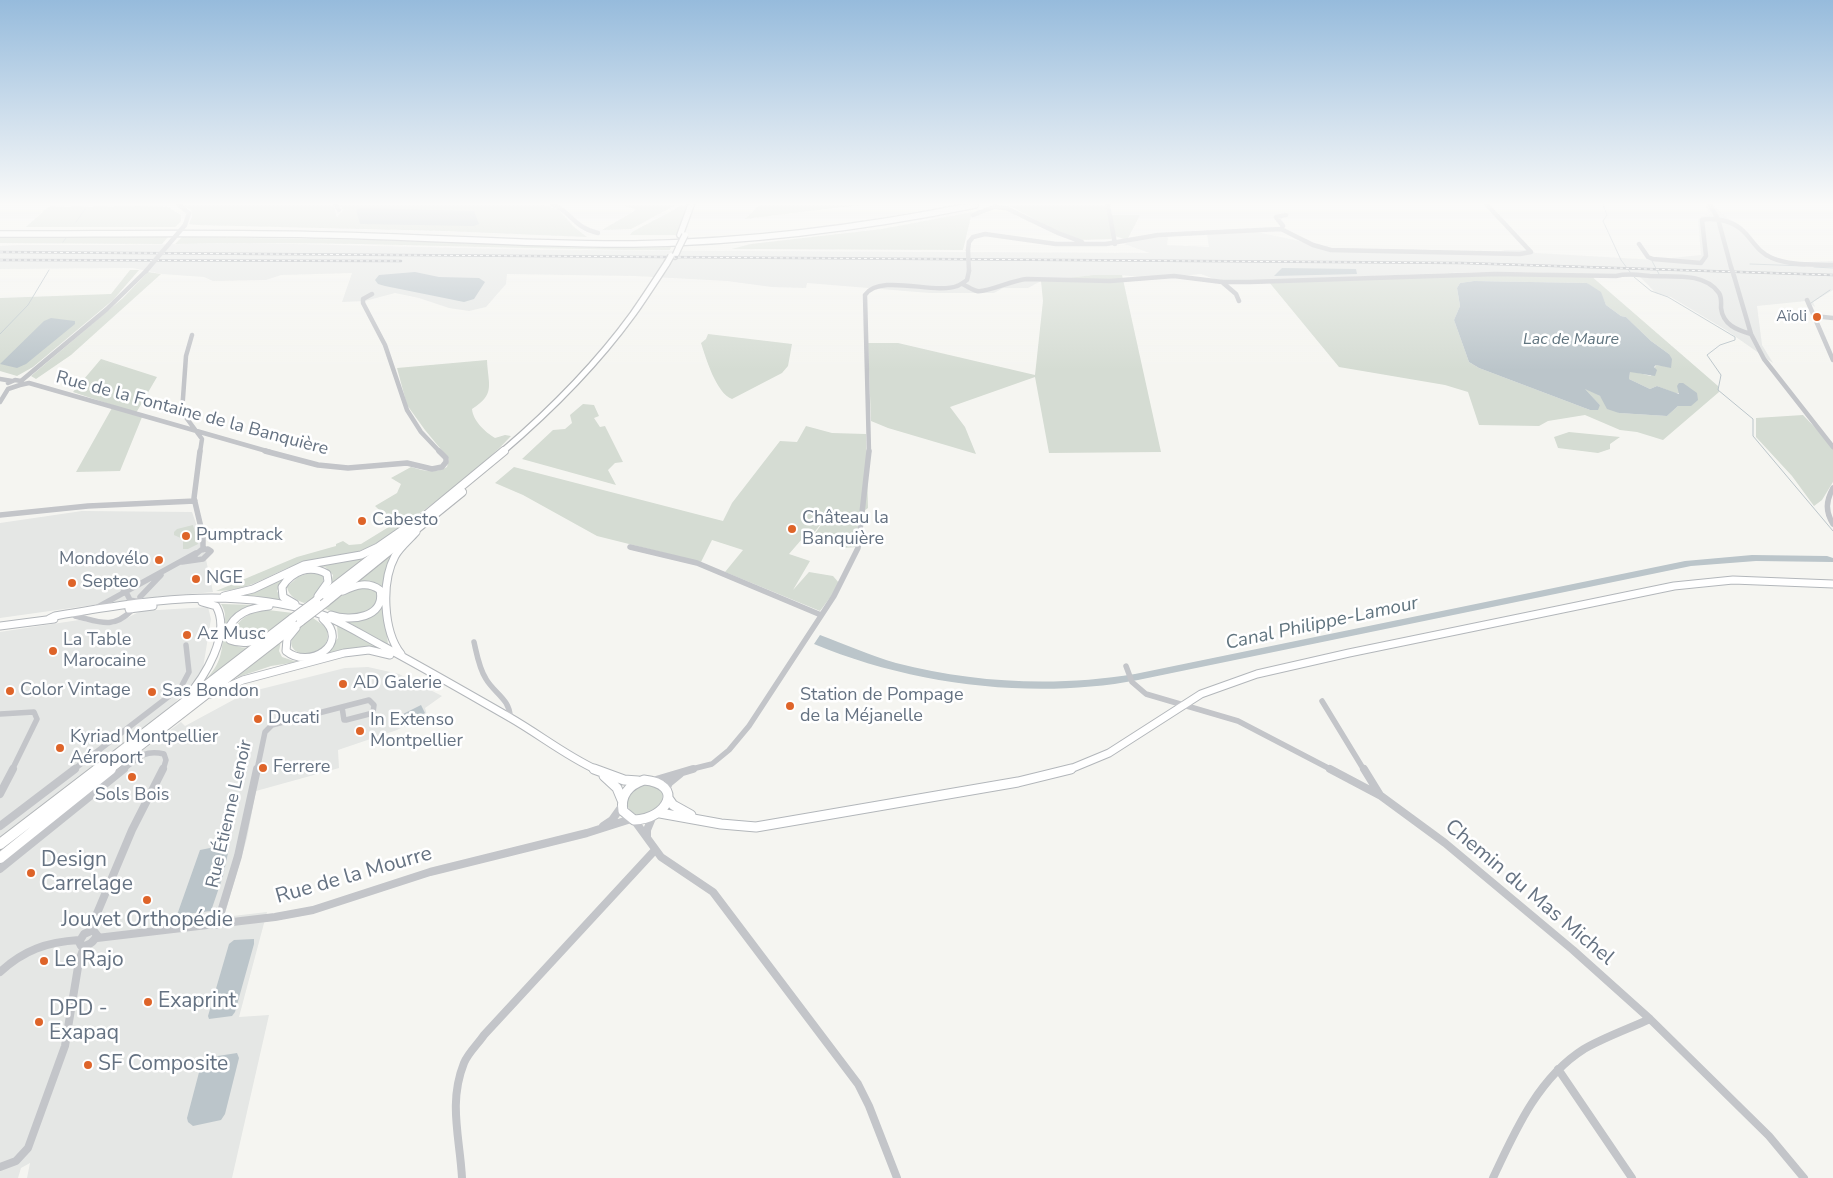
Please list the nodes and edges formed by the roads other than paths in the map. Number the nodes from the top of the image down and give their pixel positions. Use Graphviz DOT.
graph roads {
  1 [pos="155,260"];
  2 [pos="671,260"];
  3 [pos="968,260"];
  4 [pos="1665,260"];
  5 [pos="1704,260"];
  6 [pos="1729,260"];
  7 [pos="1780,260"];
  8 [pos="669,263"];
  9 [pos="1833,265"];
  10 [pos="1222,282"];
  11 [pos="962,284"];
  12 [pos="372,294"];
  13 [pos="1807,300"];
  14 [pos="1239,301"];
  15 [pos="1814,316"];
  16 [pos="1833,318"];
  17 [pos="1751,334"];
  18 [pos="192,335"];
  19 [pos="1833,360"];
  20 [pos="12,383"];
  21 [pos="0,402"];
  22 [pos="200,434"];
  23 [pos="1833,447"];
  24 [pos="1833,488"];
  25 [pos="195,501"];
  26 [pos="0,515"];
  27 [pos="425,515"];
  28 [pos="1833,524"];
  29 [pos="422,525"];
  30 [pos="630,547"];
  31 [pos="204,549"];
  32 [pos="196,556"];
  33 [pos="173,565"];
  34 [pos="1833,584"];
  35 [pos="125,593"];
  36 [pos="335,595"];
  37 [pos="209,598"];
  38 [pos="140,600"];
  39 [pos="228,600"];
  40 [pos="316,601"];
  41 [pos="202,602"];
  42 [pos="275,603"];
  43 [pos="96,608"];
  44 [pos="299,608"];
  45 [pos="131,611"];
  46 [pos="318,614"];
  47 [pos="821,615"];
  48 [pos="75,616"];
  49 [pos="49,618"];
  50 [pos="297,620"];
  51 [pos="0,626"];
  52 [pos="271,635"];
  53 [pos="474,642"];
  54 [pos="186,645"];
  55 [pos="402,657"];
  56 [pos="1127,669"];
  57 [pos="1322,700"];
  58 [pos="1183,705"];
  59 [pos="342,707"];
  60 [pos="179,711"];
  61 [pos="0,714"];
  62 [pos="510,718"];
  63 [pos="598,770"];
  64 [pos="688,771"];
  65 [pos="656,780"];
  66 [pos="638,781"];
  67 [pos="667,793"];
  68 [pos="0,794"];
  69 [pos="1381,796"];
  70 [pos="622,803"];
  71 [pos="660,813"];
  72 [pos="652,818"];
  73 [pos="633,819"];
  74 [pos="703,820"];
  75 [pos="2,822"];
  76 [pos="587,833"];
  77 [pos="648,839"];
  78 [pos="0,844"];
  79 [pos="655,850"];
  80 [pos="0,858"];
  81 [pos="0,869"];
  82 [pos="217,925"];
  83 [pos="90,930"];
  84 [pos="97,938"];
  85 [pos="81,943"];
  86 [pos="0,972"];
  87 [pos="1650,1019"];
  88 [pos="1558,1069"];
  89 [pos="0,1167"];
  90 [pos="462,1178"];
  91 [pos="897,1178"];
  92 [pos="1494,1178"];
  93 [pos="1632,1178"];
  94 [pos="1804,1178"];
  1 -- 20 [label="street, bridge"];
  2 -- 8 [label="highway, bridge"];
  3 -- 11 [label="street, bridge"];
  4 -- 5 [label="street"];
  6 -- 17 [label="street, bridge"];
  7 -- 9 [label="street"];
  8 -- 27 [label="highway"];
  8 -- 29 [label="highway"];
  10 -- 11 [label="street"];
  10 -- 14 [label="street"];
  10 -- 17 [label="street"];
  11 -- 47 [label="street"];
  12 -- 22 [label="street, Rue de la Fontaine de la Banquière"];
  13 -- 15 [label="street"];
  15 -- 16 [label="street"];
  15 -- 19 [label="street"];
  17 -- 23 [label="street"];
  18 -- 22 [label="street"];
  20 -- 21 [label="street"];
  20 -- 22 [label="street, Rue de la Fontaine de la Banquière"];
  22 -- 25 [label="street"];
  24 -- 28 [label="street"];
  25 -- 26 [label="street"];
  25 -- 31 [label="street"];
  27 -- 37 [label="main road"];
  27 -- 40 [label="highway"];
  29 -- 36 [label="highway"];
  29 -- 55 [label="main road"];
  30 -- 47 [label="street"];
  31 -- 32 [label="street"];
  31 -- 32 [label="street"];
  32 -- 33 [label="street"];
  33 -- 35 [label="street"];
  33 -- 38 [label="street"];
  34 -- 58 [label="main road"];
  35 -- 38 [label="street"];
  35 -- 43 [label="street"];
  36 -- 46 [label="main road"];
  36 -- 50 [label="highway, bridge"];
  37 -- 38 [label="main road"];
  37 -- 39 [label="main road"];
  38 -- 43 [label="main road"];
  39 -- 41 [label="main road"];
  39 -- 42 [label="main road"];
  40 -- 44 [label="main road"];
  40 -- 50 [label="highway, bridge"];
  41 -- 48 [label="main road"];
  41 -- 60 [label="main road"];
  42 -- 44 [label="main road"];
  42 -- 52 [label="main road"];
  43 -- 49 [label="main road"];
  44 -- 46 [label="main road"];
  45 -- 48 [label="street"];
  46 -- 50 [label="main road"];
  46 -- 55 [label="main road"];
  47 -- 64 [label="street"];
  48 -- 49 [label="main road"];
  49 -- 51 [label="main road"];
  50 -- 52 [label="highway"];
  50 -- 60 [label="highway"];
  52 -- 60 [label="highway"];
  53 -- 62 [label="street"];
  54 -- 75 [label="street"];
  55 -- 60 [label="main road"];
  55 -- 62 [label="main road"];
  56 -- 58 [label="street, Chemin du Mas Michel"];
  57 -- 69 [label="street"];
  58 -- 69 [label="street, Chemin du Mas Michel"];
  58 -- 74 [label="main road"];
  59 -- 59 [label="street, Rue Étienne Lenoir"];
  59 -- 82 [label="street, Rue Étienne Lenoir"];
  60 -- 78 [label="highway"];
  60 -- 80 [label="highway"];
  61 -- 68 [label="street"];
  62 -- 63 [label="main road"];
  63 -- 66 [label="main road"];
  63 -- 70 [label="main road"];
  64 -- 65 [label="street"];
  64 -- 67 [label="street"];
  65 -- 66 [label="main road"];
  65 -- 67 [label="main road"];
  66 -- 70 [label="main road"];
  67 -- 71 [label="main road"];
  67 -- 74 [label="main road"];
  69 -- 87 [label="street, Chemin du Mas Michel"];
  70 -- 73 [label="main road"];
  70 -- 76 [label="street, Rue de la Mourre"];
  71 -- 72 [label="main road"];
  71 -- 74 [label="main road"];
  72 -- 73 [label="main road"];
  72 -- 77 [label="street"];
  73 -- 76 [label="street, Rue de la Mourre"];
  73 -- 77 [label="street"];
  76 -- 82 [label="street, Rue de la Mourre"];
  77 -- 79 [label="street"];
  79 -- 90 [label="street"];
  79 -- 91 [label="street"];
  81 -- 83 [label="street"];
  82 -- 84 [label="street, Rue de la Mourre"];
  83 -- 84 [label="street"];
  83 -- 85 [label="street"];
  84 -- 85 [label="street"];
  85 -- 86 [label="street"];
  85 -- 89 [label="street"];
  87 -- 88 [label="street"];
  87 -- 94 [label="street, Chemin du Mas Michel"];
  88 -- 92 [label="street"];
  88 -- 93 [label="street"];
}
